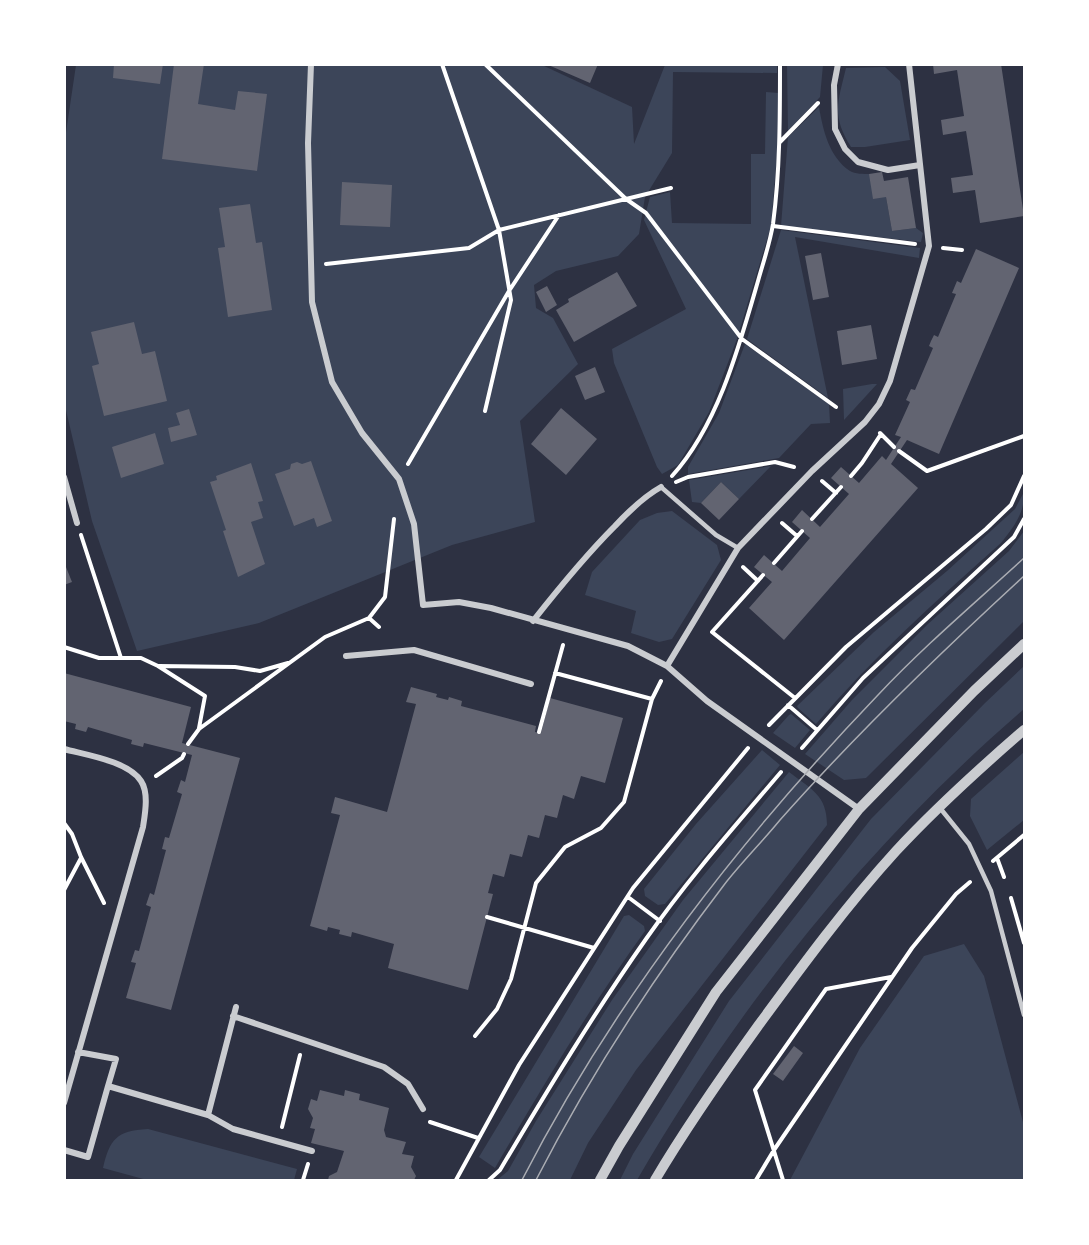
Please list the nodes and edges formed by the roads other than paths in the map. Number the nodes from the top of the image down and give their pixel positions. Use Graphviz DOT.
graph roads {
  1 [pos="311,64"];
  2 [pos="838,64"];
  3 [pos="909,64"];
  4 [pos="921,165"];
  5 [pos="64,477"];
  6 [pos="661,488"];
  7 [pos="77,523"];
  8 [pos="738,548"];
  9 [pos="533,621"];
  10 [pos="1024,644"];
  11 [pos="346,656"];
  12 [pos="667,666"];
  13 [pos="531,684"];
  14 [pos="1024,730"];
  15 [pos="64,749"];
  16 [pos="940,808"];
  17 [pos="859,809"];
  18 [pos="1023,1002"];
  19 [pos="236,1007"];
  20 [pos="1024,1015"];
  21 [pos="233,1016"];
  22 [pos="78,1052"];
  23 [pos="108,1086"];
  24 [pos="64,1103"];
  25 [pos="423,1109"];
  26 [pos="208,1115"];
  27 [pos="64,1150"];
  28 [pos="312,1151"];
  29 [pos="600,1180"];
  30 [pos="656,1180"];
  1 -- 9 [label="street"];
  2 -- 4 [label="street"];
  3 -- 4 [label="street"];
  4 -- 8 [label="street"];
  5 -- 7 [label="street"];
  6 -- 8 [label="lane"];
  6 -- 9 [label="street"];
  8 -- 12 [label="street"];
  9 -- 12 [label="street"];
  10 -- 17 [label="street"];
  11 -- 13 [label="street"];
  12 -- 17 [label="street"];
  14 -- 16 [label="street"];
  15 -- 22 [label="street"];
  16 -- 18 [label="lane"];
  16 -- 30 [label="street"];
  17 -- 29 [label="street"];
  18 -- 20 [label="lane"];
  19 -- 21 [label="street"];
  21 -- 25 [label="street"];
  21 -- 26 [label="street"];
  22 -- 23 [label="street"];
  22 -- 24 [label="street"];
  23 -- 26 [label="street"];
  23 -- 27 [label="street"];
  26 -- 28 [label="street"];
}
